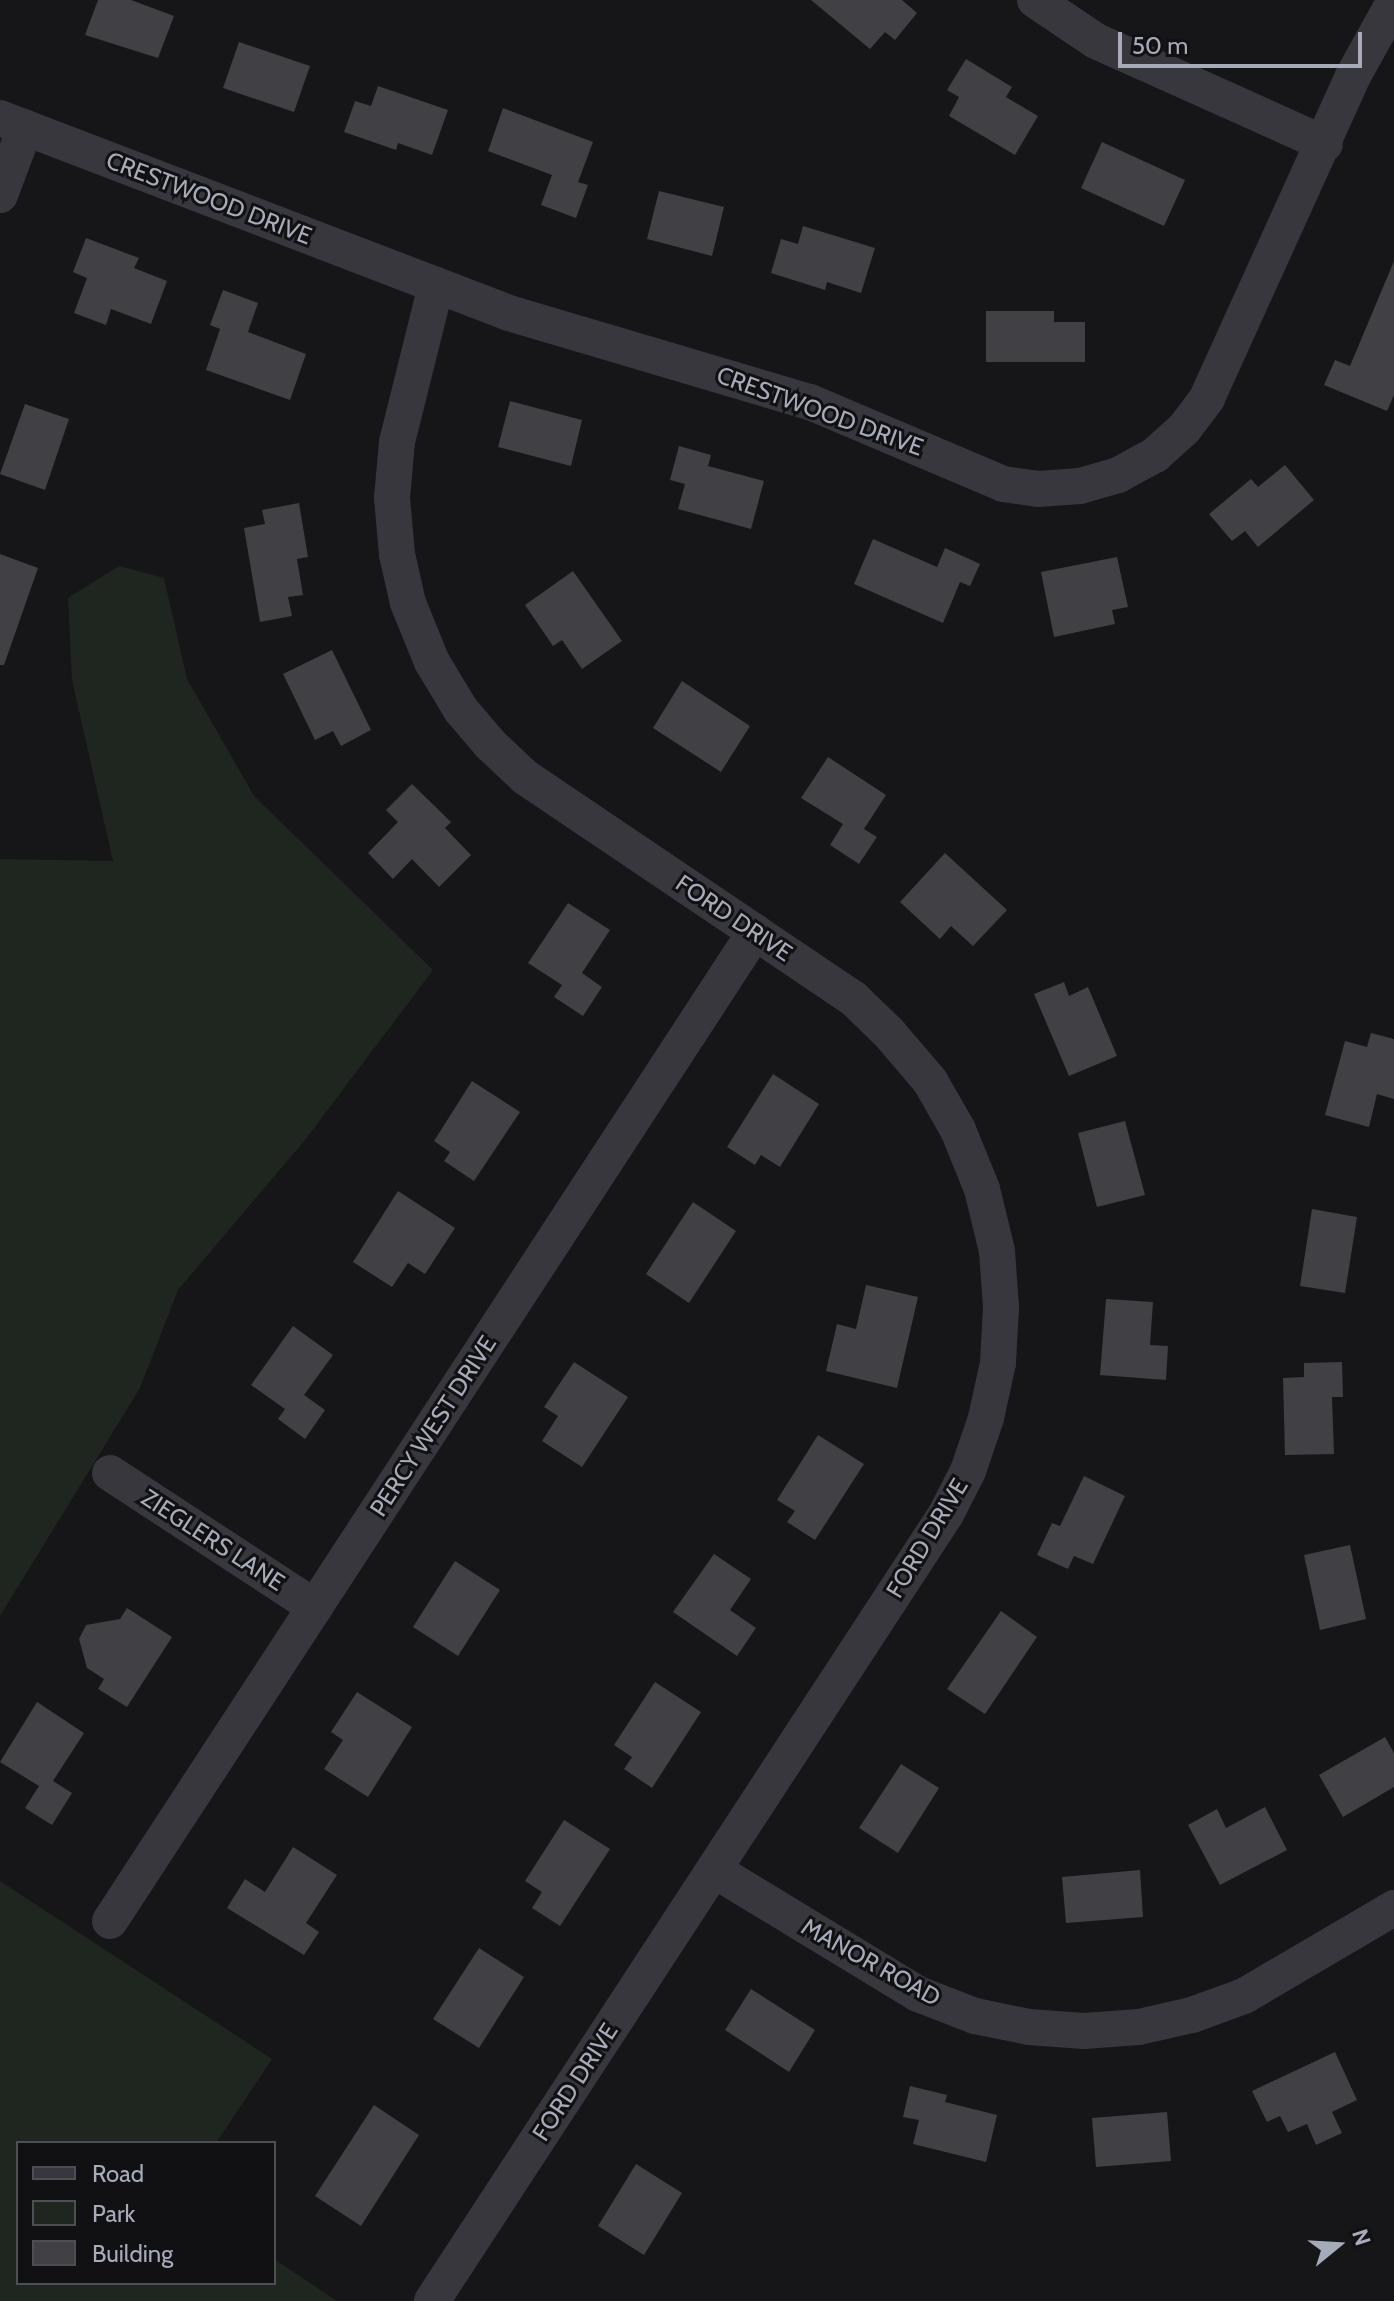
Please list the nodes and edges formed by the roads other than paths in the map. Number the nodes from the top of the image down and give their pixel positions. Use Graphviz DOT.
graph roads {
  1 [pos="1035,0"];
  2 [pos="1394,2"];
  3 [pos="12,123"];
  4 [pos="1325,144"];
  5 [pos="0,195"];
  6 [pos="436,285"];
  7 [pos="755,932"];
  8 [pos="110,1473"];
  9 [pos="315,1607"];
  10 [pos="714,1870"];
  11 [pos="1394,1908"];
  12 [pos="110,1921"];
  13 [pos="432,2301"];
  1 -- 4 [label="street"];
  2 -- 4 [label="street, CRESTWOOD DRIVE"];
  3 -- 5 [label="street"];
  3 -- 6 [label="street, CRESTWOOD DRIVE"];
  4 -- 6 [label="street, CRESTWOOD DRIVE"];
  6 -- 7 [label="street, FORD DRIVE"];
  7 -- 9 [label="street, PERCY WEST DRIVE"];
  7 -- 10 [label="street, FORD DRIVE"];
  8 -- 9 [label="street, ZIEGLERS LANE"];
  9 -- 12 [label="street, PERCY WEST DRIVE"];
  10 -- 11 [label="street, MANOR ROAD"];
  10 -- 13 [label="street, FORD DRIVE"];
}
